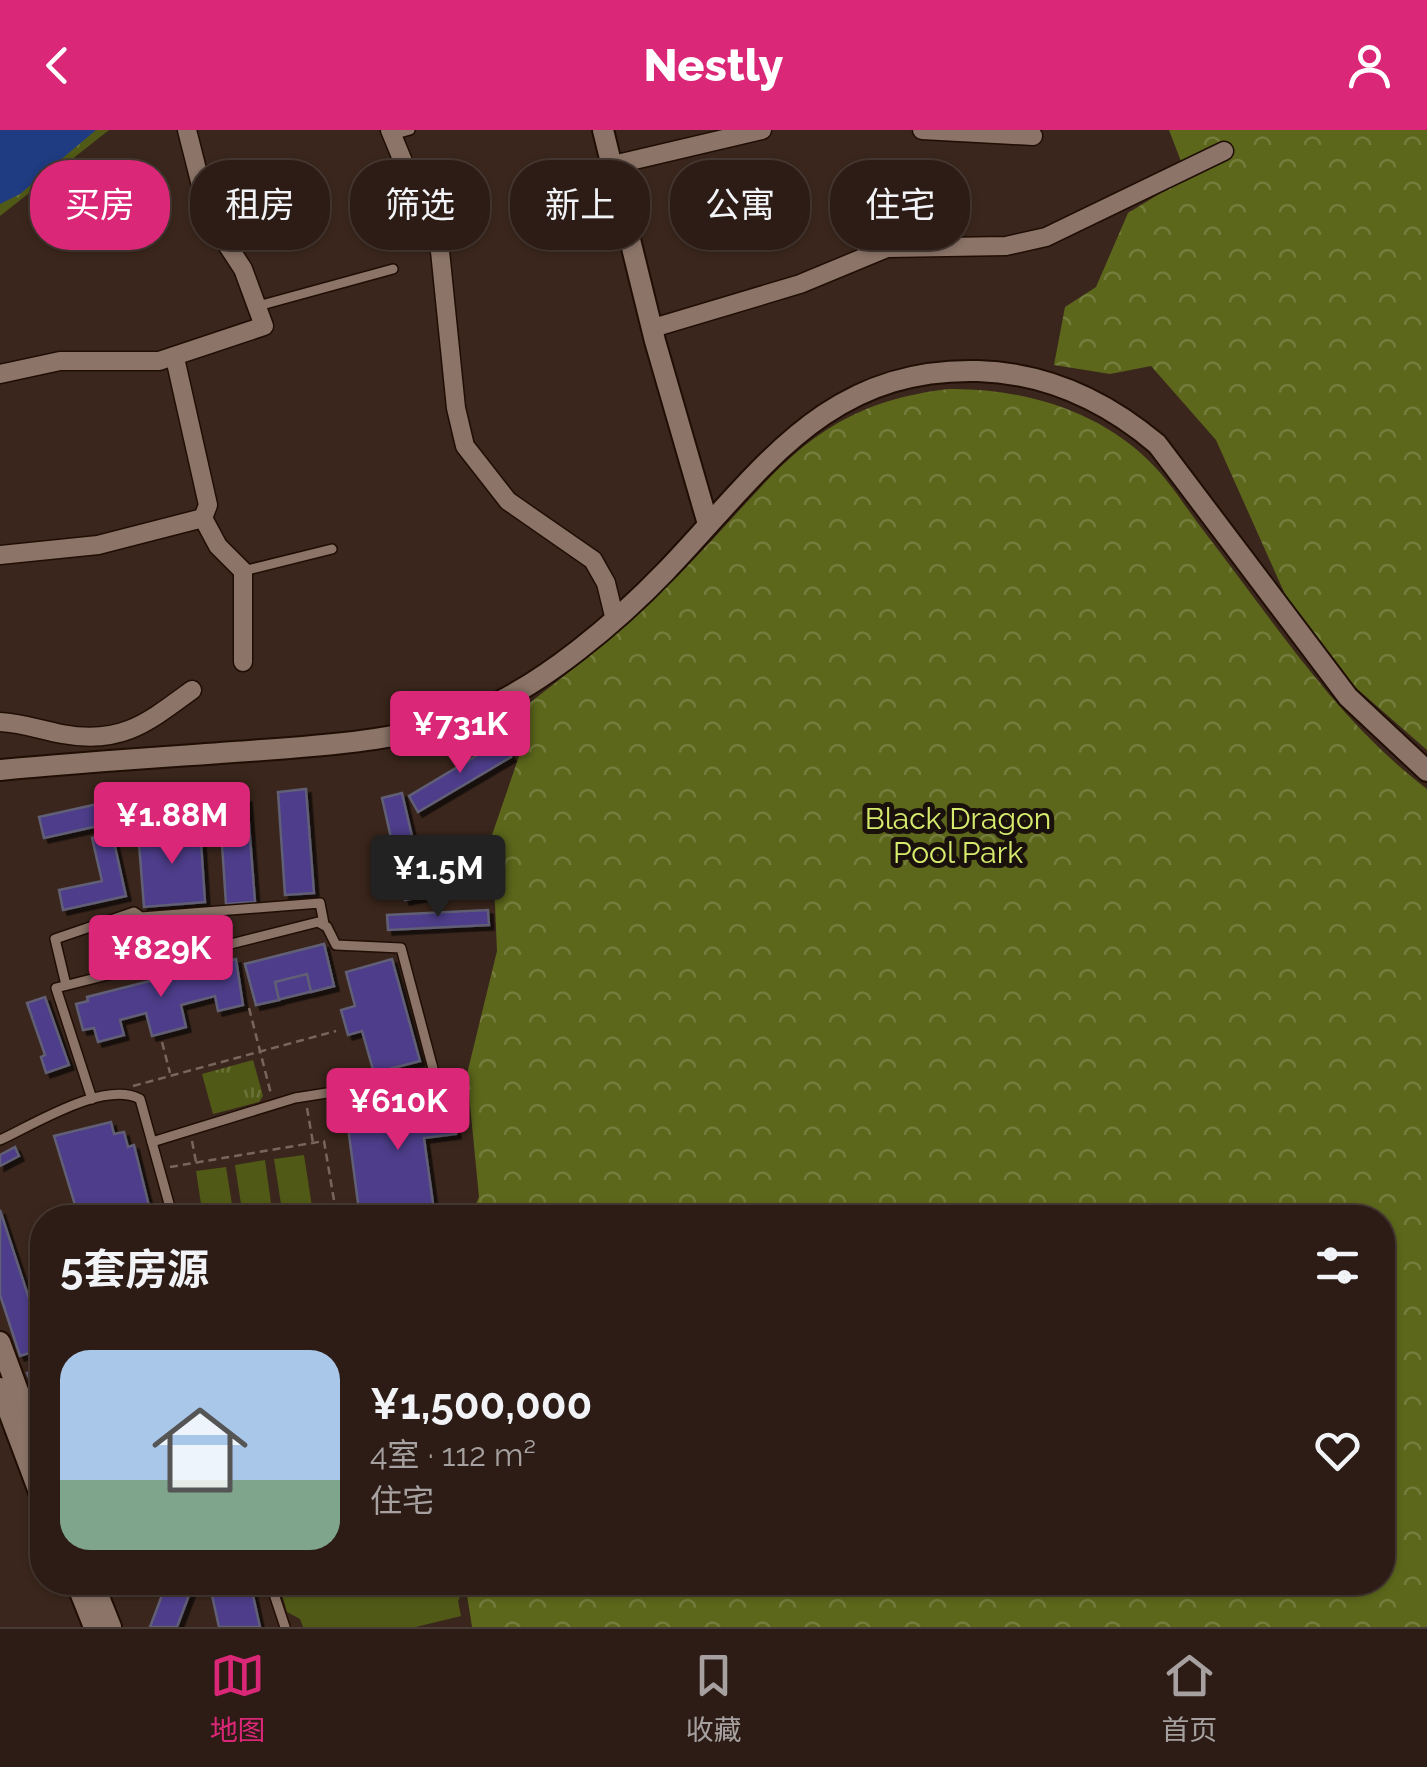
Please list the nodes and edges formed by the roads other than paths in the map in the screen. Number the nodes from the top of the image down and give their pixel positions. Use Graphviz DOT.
graph roads {
  1 [pos="187,130"];
  2 [pos="603,130"];
  3 [pos="762,130"];
  4 [pos="922,130"];
  5 [pos="397,132"];
  6 [pos="1033,136"];
  7 [pos="1224,151"];
  8 [pos="612,160"];
  9 [pos="634,160"];
  10 [pos="634,250"];
  11 [pos="393,269"];
  12 [pos="258,306"];
  13 [pos="653,328"];
  14 [pos="174,358"];
  15 [pos="0,374"];
  16 [pos="203,518"];
  17 [pos="708,524"];
  18 [pos="332,549"];
  19 [pos="0,555"];
  20 [pos="243,571"];
  21 [pos="615,620"];
  22 [pos="243,662"];
  23 [pos="192,690"];
  24 [pos="0,722"];
  25 [pos="99,736"];
  26 [pos="100,762"];
  27 [pos="0,770"];
  28 [pos="1427,771"];
  29 [pos="324,924"];
  30 [pos="66,985"];
  31 [pos="92,1099"];
  32 [pos="0,1140"];
  33 [pos="152,1142"];
  34 [pos="169,1205"];
  35 [pos="0,1342"];
  36 [pos="0,1388"];
  37 [pos="30,1423"];
  38 [pos="30,1468"];
  39 [pos="81,1595"];
  40 [pos="99,1595"];
  41 [pos="274,1595"];
  42 [pos="94,1627"];
  43 [pos="111,1627"];
  44 [pos="285,1627"];
  1 -- 12 [label="street"];
  2 -- 8 [label="street"];
  3 -- 9 [label="street"];
  4 -- 6 [label="street"];
  5 -- 21 [label="street"];
  7 -- 13 [label="street"];
  10 -- 13 [label="street"];
  11 -- 12 [label="lane"];
  12 -- 14 [label="street"];
  13 -- 17 [label="street"];
  14 -- 15 [label="street"];
  14 -- 16 [label="street"];
  16 -- 19 [label="street"];
  16 -- 20 [label="street"];
  17 -- 21 [label="street"];
  17 -- 28 [label="street"];
  18 -- 20 [label="lane"];
  20 -- 22 [label="street"];
  21 -- 26 [label="street"];
  23 -- 25 [label="street"];
  24 -- 25 [label="street"];
  25 -- 26 [label="street"];
  26 -- 27 [label="street"];
  29 -- 30 [label="lane"];
  29 -- 30 [label="lane"];
  29 -- 33 [label="lane"];
  30 -- 31 [label="lane"];
  31 -- 32 [label="lane"];
  31 -- 33 [label="lane"];
  33 -- 34 [label="lane"];
  35 -- 37 [label="street"];
  36 -- 38 [label="street"];
  39 -- 42 [label="street"];
  40 -- 43 [label="street"];
  41 -- 44 [label="lane"];
}
